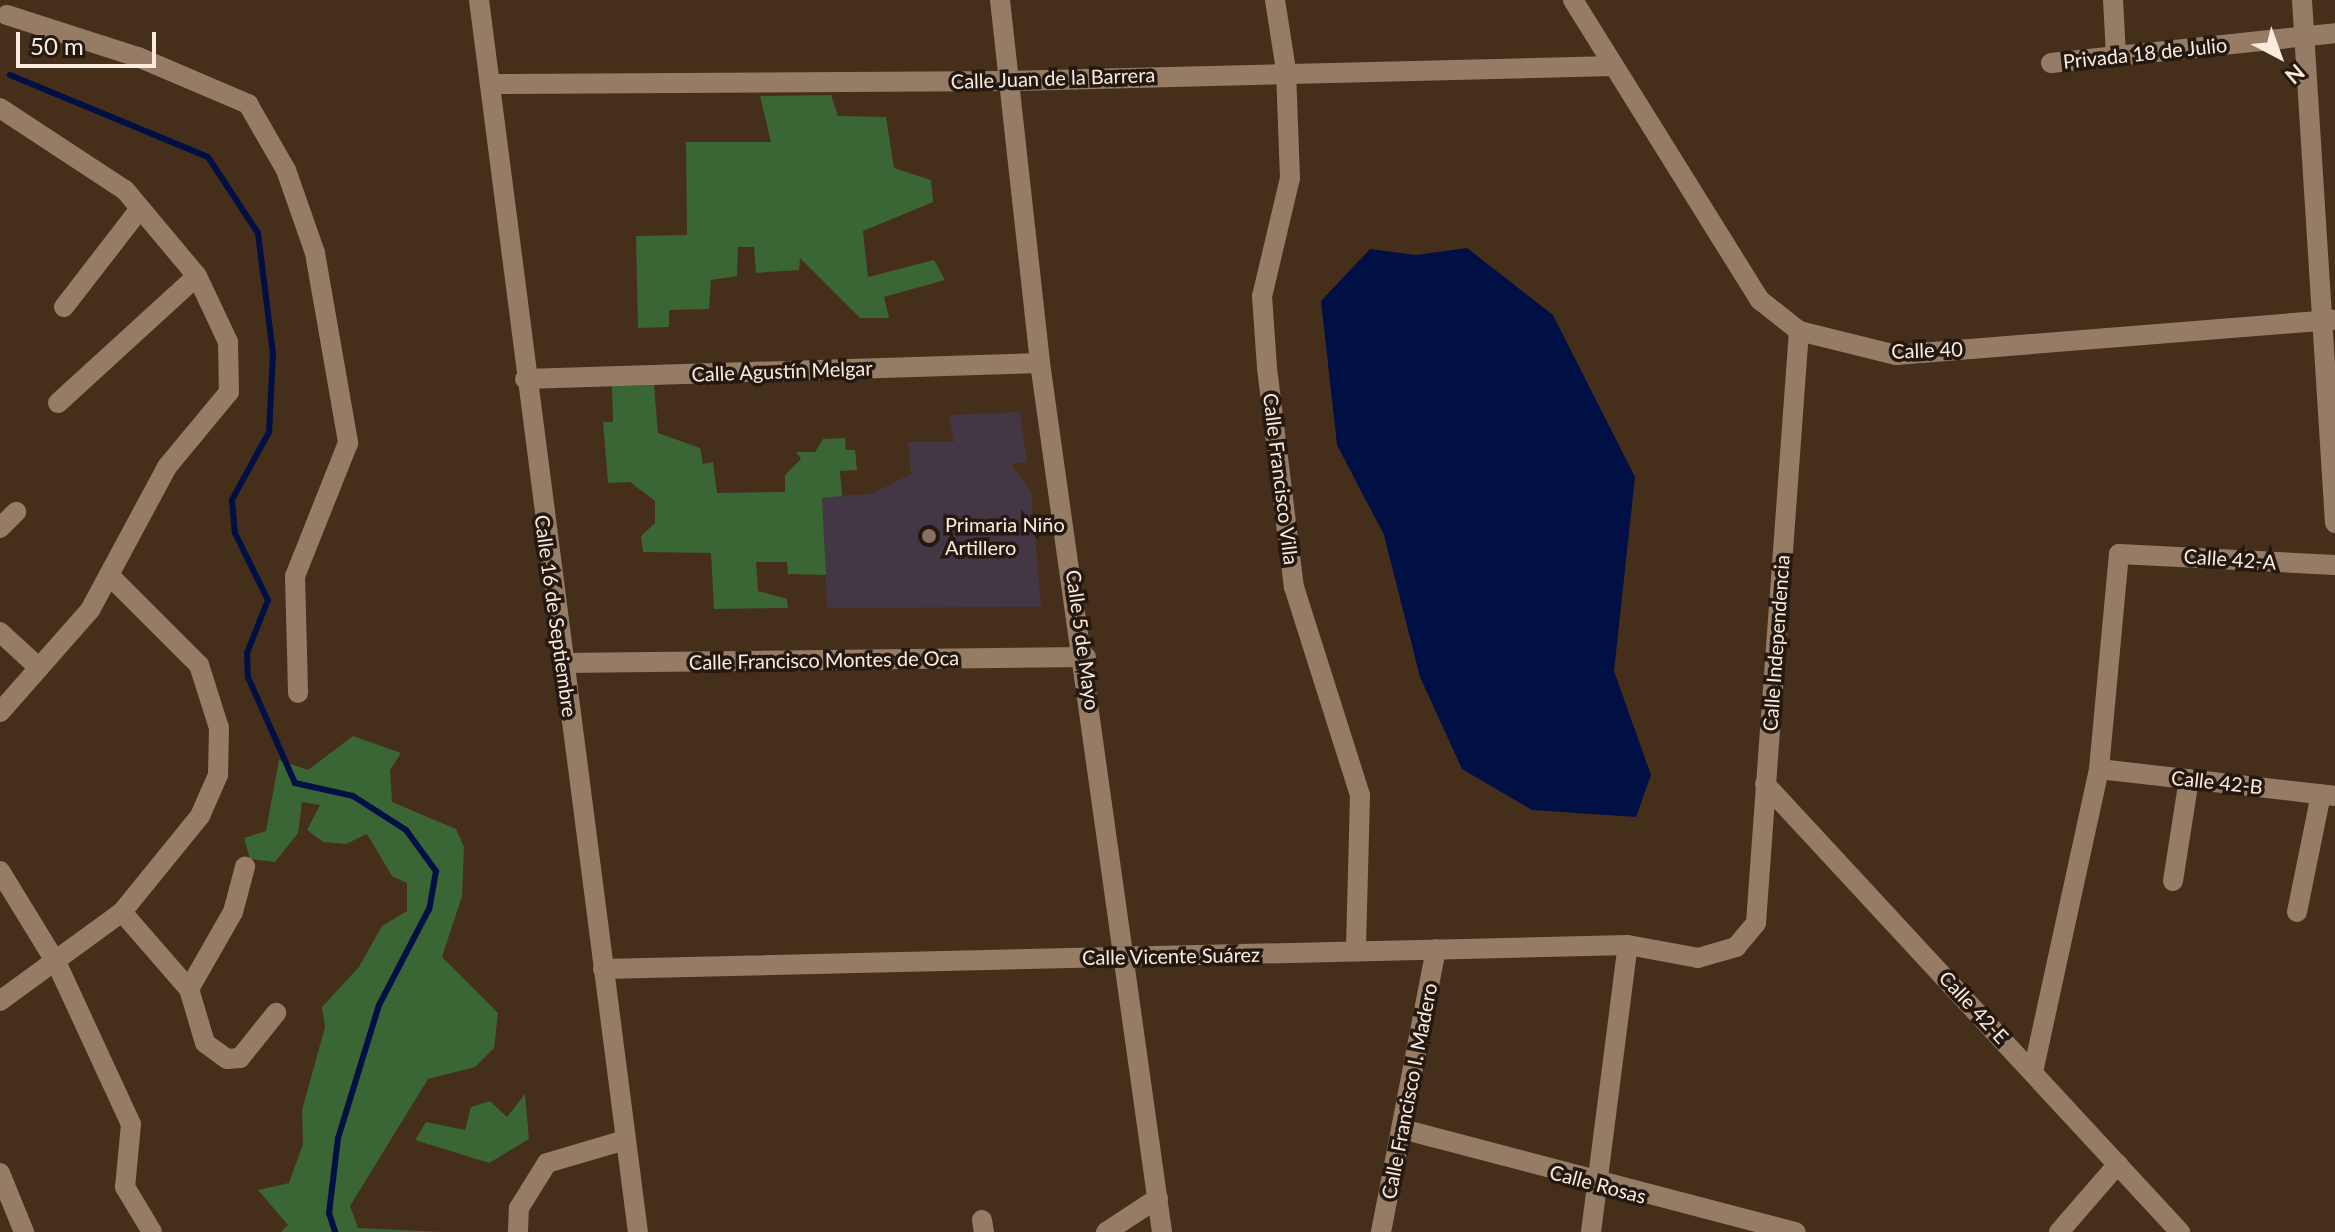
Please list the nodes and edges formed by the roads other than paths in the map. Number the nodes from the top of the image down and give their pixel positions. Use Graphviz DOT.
graph roads {
  1 [pos="479,0"];
  2 [pos="1000,0"];
  3 [pos="1275,0"];
  4 [pos="1573,0"];
  5 [pos="2113,0"];
  6 [pos="2302,0"];
  7 [pos="7,14"];
  8 [pos="2335,33"];
  9 [pos="2304,36"];
  10 [pos="2116,56"];
  11 [pos="2051,63"];
  12 [pos="1614,66"];
  13 [pos="1286,70"];
  14 [pos="1011,81"];
  15 [pos="491,84"];
  16 [pos="0,108"];
  17 [pos="139,210"];
  18 [pos="197,276"];
  19 [pos="64,307"];
  20 [pos="2328,321"];
  21 [pos="1799,331"];
  22 [pos="1040,363"];
  23 [pos="525,379"];
  24 [pos="58,403"];
  25 [pos="16,512"];
  26 [pos="2335,523"];
  27 [pos="0,528"];
  28 [pos="2335,565"];
  29 [pos="111,577"];
  30 [pos="0,632"];
  31 [pos="1086,657"];
  32 [pos="562,663"];
  33 [pos="39,668"];
  34 [pos="298,693"];
  35 [pos="0,712"];
  36 [pos="2099,769"];
  37 [pos="2189,779"];
  38 [pos="1765,784"];
  39 [pos="2328,795"];
  40 [pos="245,867"];
  41 [pos="0,871"];
  42 [pos="2173,881"];
  43 [pos="122,912"];
  44 [pos="2297,912"];
  45 [pos="1628,945"];
  46 [pos="1736,947"];
  47 [pos="1436,949"];
  48 [pos="1356,951"];
  49 [pos="1126,957"];
  50 [pos="57,964"];
  51 [pos="603,969"];
  52 [pos="189,989"];
  53 [pos="0,1001"];
  54 [pos="276,1013"];
  55 [pos="2033,1072"];
  56 [pos="1402,1129"];
  57 [pos="625,1140"];
  58 [pos="2118,1164"];
  59 [pos="0,1173"];
  60 [pos="1598,1185"];
  61 [pos="1158,1198"];
  62 [pos="18,1231"];
  63 [pos="152,1232"];
  64 [pos="518,1232"];
  65 [pos="638,1232"];
  66 [pos="1106,1232"];
  67 [pos="1162,1232"];
  68 [pos="1381,1232"];
  69 [pos="1591,1232"];
  70 [pos="1796,1232"];
  71 [pos="2059,1232"];
  72 [pos="2180,1232"];
  1 -- 15 [label="street, Calle 16 de Septiembre"];
  2 -- 14 [label="street, Calle 5 de Mayo"];
  3 -- 13 [label="street, Calle Francisco Villa"];
  4 -- 12 [label="street"];
  5 -- 10 [label="street"];
  6 -- 9 [label="street"];
  7 -- 34 [label="street"];
  8 -- 9 [label="street, Privada 18 de Julio"];
  9 -- 10 [label="street, Privada 18 de Julio"];
  9 -- 20 [label="street"];
  10 -- 11 [label="street, Privada 18 de Julio"];
  12 -- 13 [label="street, Calle Juan de la Barrera"];
  12 -- 21 [label="street, Calle 40"];
  13 -- 14 [label="street, Calle Juan de la Barrera"];
  13 -- 48 [label="street, Calle Francisco Villa"];
  14 -- 15 [label="street, Calle Juan de la Barrera"];
  14 -- 22 [label="street, Calle 5 de Mayo"];
  15 -- 23 [label="street, Calle 16 de Septiembre"];
  16 -- 17 [label="street"];
  17 -- 18 [label="street"];
  17 -- 19 [label="street"];
  18 -- 24 [label="street"];
  18 -- 29 [label="street"];
  20 -- 21 [label="street, Calle 40"];
  20 -- 26 [label="street"];
  21 -- 38 [label="street, Calle Independencia"];
  22 -- 23 [label="street, Calle Agustín Melgar"];
  22 -- 31 [label="street, Calle 5 de Mayo"];
  23 -- 32 [label="street, Calle 16 de Septiembre"];
  25 -- 27 [label="street"];
  28 -- 36 [label="street, Calle 42-A"];
  29 -- 33 [label="street"];
  29 -- 43 [label="street"];
  30 -- 33 [label="street"];
  31 -- 32 [label="street, Calle Francisco Montes de Oca"];
  31 -- 49 [label="street, Calle 5 de Mayo"];
  32 -- 51 [label="street, Calle 16 de Septiembre"];
  33 -- 35 [label="street"];
  36 -- 37 [label="street, Calle 42-B"];
  36 -- 55 [label="street"];
  37 -- 39 [label="street, Calle 42-B"];
  37 -- 42 [label="street"];
  38 -- 46 [label="street, Calle Independencia"];
  38 -- 55 [label="street, Calle 42-E"];
  39 -- 44 [label="street"];
  40 -- 52 [label="street"];
  41 -- 50 [label="street"];
  43 -- 50 [label="street"];
  43 -- 52 [label="street"];
  45 -- 46 [label="street, Calle Vicente Suárez"];
  45 -- 47 [label="street, Calle Vicente Suárez"];
  45 -- 60 [label="street"];
  47 -- 48 [label="street, Calle Vicente Suárez"];
  47 -- 56 [label="street, Calle Francisco I. Madero"];
  48 -- 49 [label="street, Calle Vicente Suárez"];
  49 -- 51 [label="street, Calle Vicente Suárez"];
  49 -- 61 [label="street, Calle 5 de Mayo"];
  50 -- 53 [label="street"];
  50 -- 63 [label="street"];
  51 -- 57 [label="street, Calle 16 de Septiembre"];
  52 -- 54 [label="street"];
  55 -- 58 [label="street, Calle 42-E"];
  56 -- 60 [label="street, Calle Rosas"];
  56 -- 68 [label="street, Calle Francisco I. Madero"];
  57 -- 64 [label="street"];
  57 -- 65 [label="street, Calle 16 de Septiembre"];
  58 -- 71 [label="street"];
  58 -- 72 [label="street, Calle 42-E"];
  59 -- 62 [label="street"];
  60 -- 69 [label="street"];
  60 -- 70 [label="street, Calle Rosas"];
  61 -- 66 [label="street"];
  61 -- 67 [label="street, Calle 5 de Mayo"];
}
